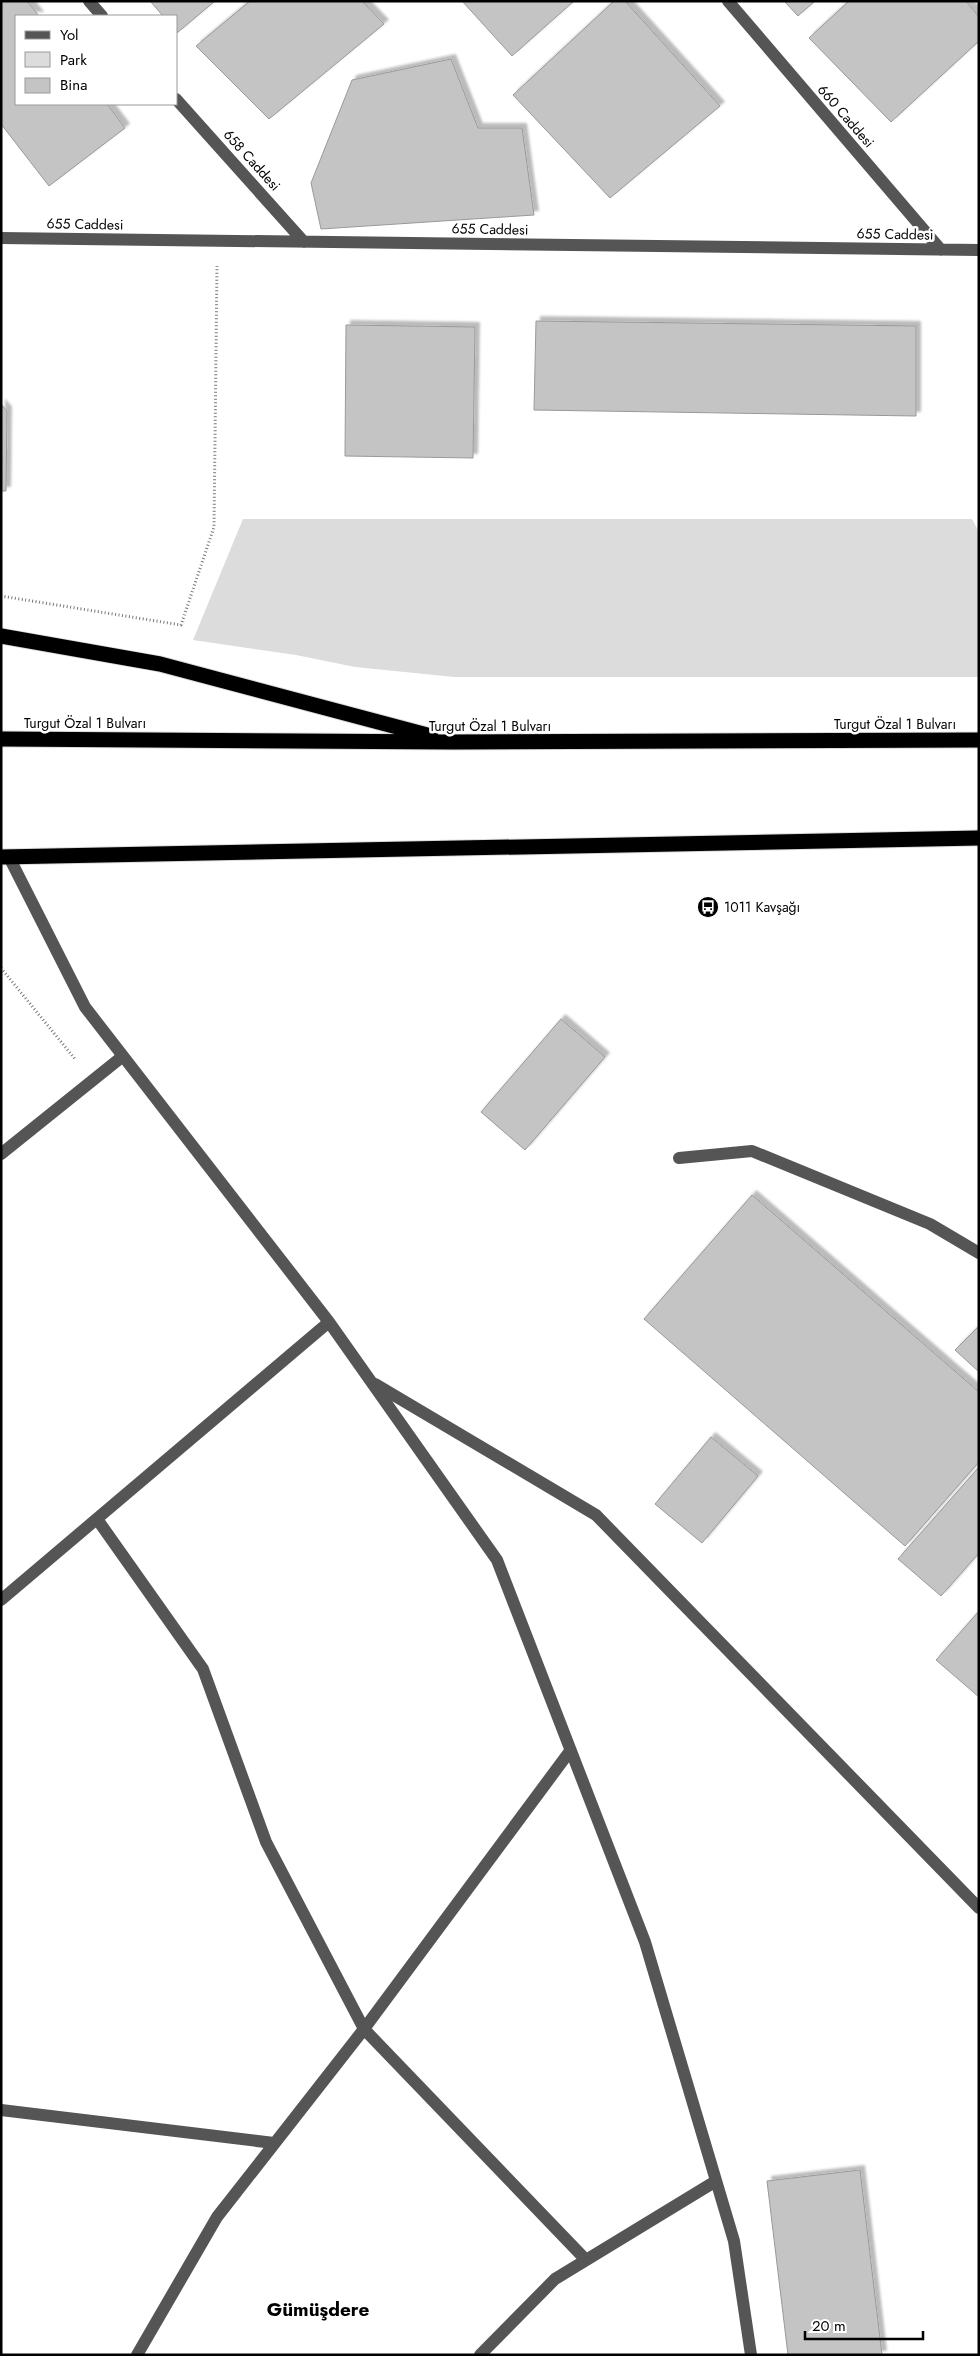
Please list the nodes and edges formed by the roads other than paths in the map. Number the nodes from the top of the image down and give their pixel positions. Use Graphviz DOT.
graph roads {
  1 [pos="89,1"];
  2 [pos="728,1"];
  3 [pos="101,15"];
  4 [pos="178,101"];
  5 [pos="1,238"];
  6 [pos="304,242"];
  7 [pos="941,250"];
  8 [pos="979,250"];
  9 [pos="1,636"];
  10 [pos="1,739"];
  11 [pos="979,740"];
  12 [pos="454,742"];
  13 [pos="979,838"];
  14 [pos="919,839"];
  15 [pos="979,846"];
  16 [pos="4,857"];
  17 [pos="123,1056"];
  18 [pos="1,1154"];
  19 [pos="679,1158"];
  20 [pos="979,1253"];
  21 [pos="329,1322"];
  22 [pos="370,1381"];
  23 [pos="97,1519"];
  24 [pos="1,1600"];
  25 [pos="570,1750"];
  26 [pos="979,1908"];
  27 [pos="364,2030"];
  28 [pos="1,2110"];
  29 [pos="274,2143"];
  30 [pos="716,2181"];
  31 [pos="586,2260"];
  32 [pos="137,2355"];
  33 [pos="480,2355"];
  34 [pos="751,2355"];
  1 -- 3 [label="street"];
  2 -- 7 [label="street, 660 Caddesi"];
  4 -- 6 [label="street, 658 Caddesi"];
  5 -- 6 [label="street, 655 Caddesi"];
  6 -- 7 [label="street, 655 Caddesi"];
  7 -- 8 [label="street, 655 Caddesi"];
  9 -- 12 [label="highway"];
  10 -- 12 [label="highway, Turgut Özal 1 Bulvarı"];
  11 -- 12 [label="highway, Turgut Özal 1 Bulvarı"];
  13 -- 14 [label="highway"];
  14 -- 15 [label="highway"];
  14 -- 16 [label="highway"];
  16 -- 17 [label="street"];
  17 -- 18 [label="street"];
  17 -- 21 [label="street"];
  19 -- 20 [label="street"];
  21 -- 22 [label="street"];
  21 -- 23 [label="street"];
  22 -- 25 [label="street"];
  22 -- 26 [label="street"];
  23 -- 24 [label="street"];
  23 -- 27 [label="street"];
  25 -- 27 [label="street"];
  25 -- 30 [label="street"];
  27 -- 29 [label="street"];
  27 -- 31 [label="street"];
  28 -- 29 [label="street"];
  29 -- 32 [label="street"];
  30 -- 31 [label="street"];
  30 -- 34 [label="street"];
  31 -- 33 [label="street"];
}
